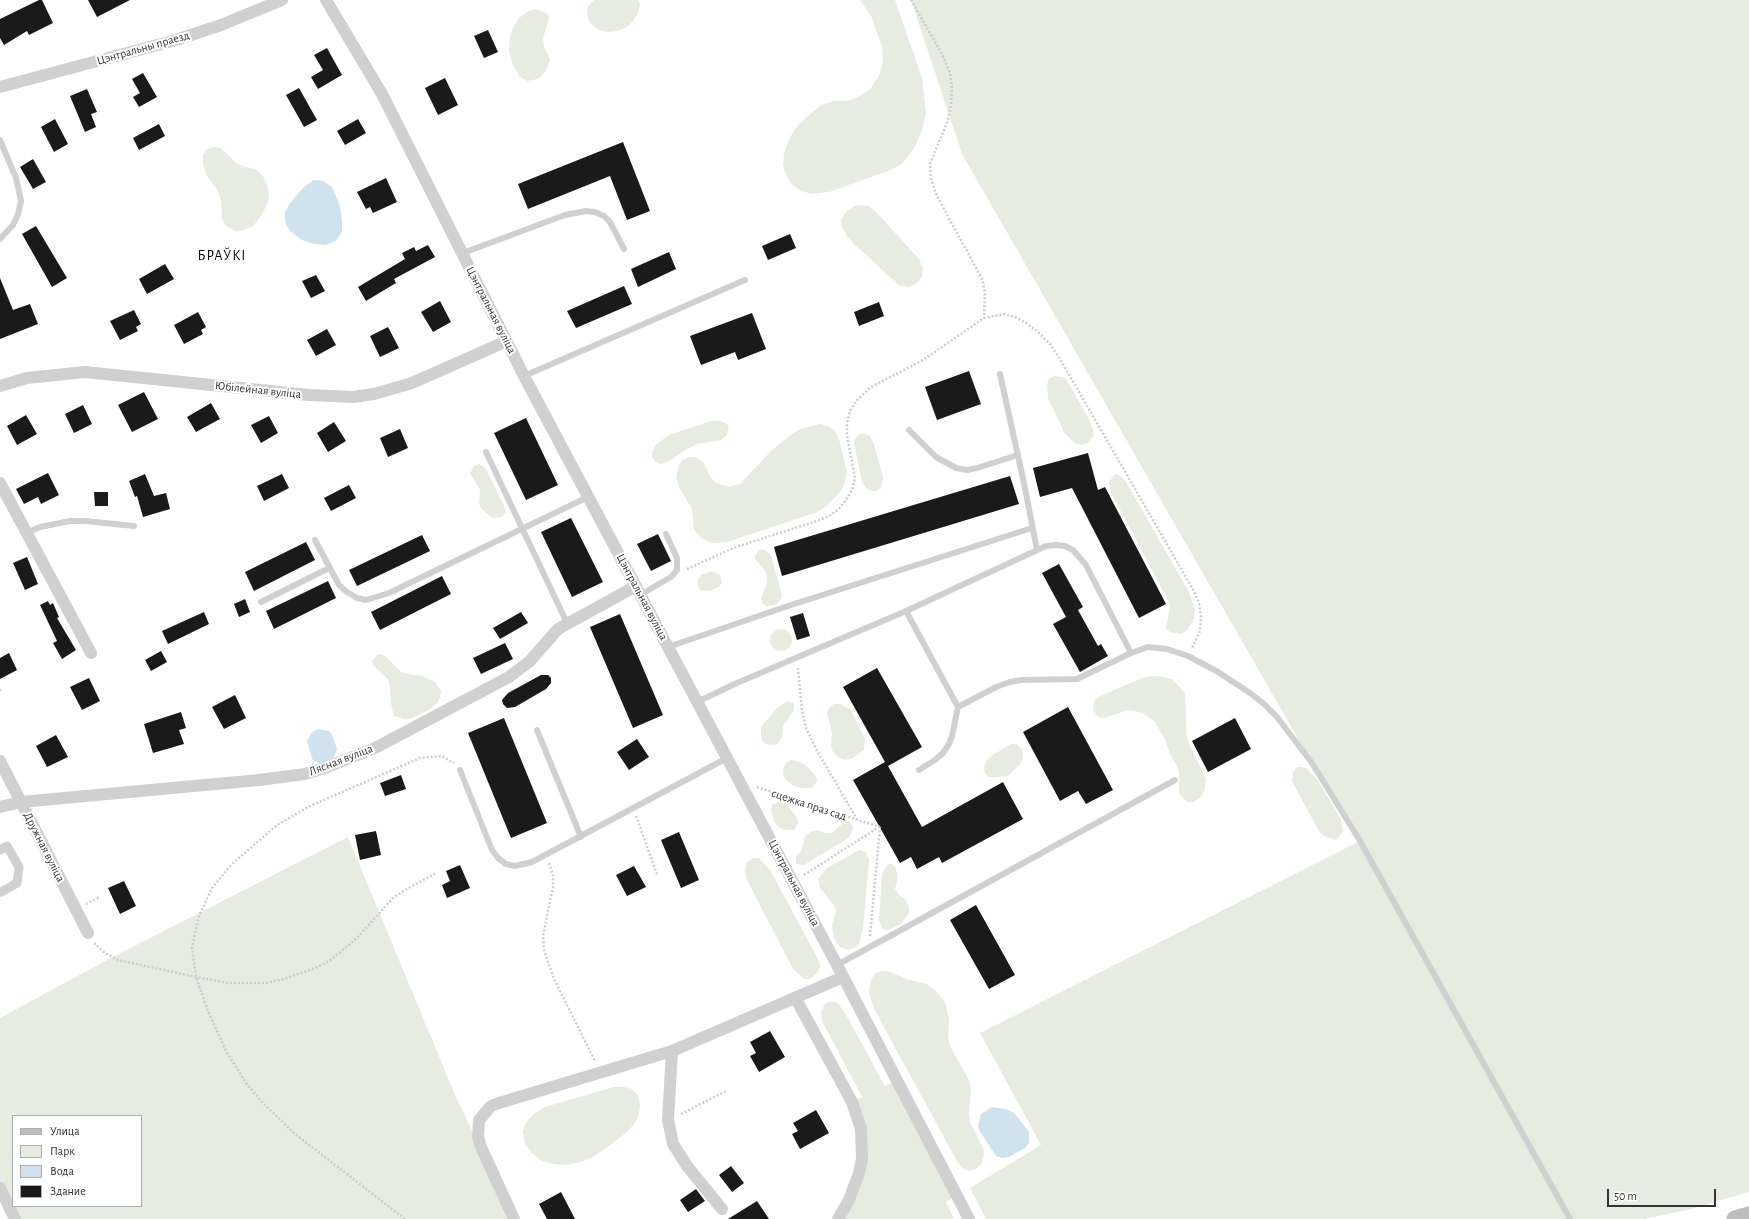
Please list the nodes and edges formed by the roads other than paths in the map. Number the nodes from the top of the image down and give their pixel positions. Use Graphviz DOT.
graph roads {
  1 [pos="282,0"];
  2 [pos="326,0"];
  3 [pos="0,87"];
  4 [pos="0,140"];
  5 [pos="0,239"];
  6 [pos="624,249"];
  7 [pos="462,253"];
  8 [pos="745,280"];
  9 [pos="507,341"];
  10 [pos="1000,374"];
  11 [pos="524,376"];
  12 [pos="0,386"];
  13 [pos="909,430"];
  14 [pos="486,452"];
  15 [pos="1018,455"];
  16 [pos="0,483"];
  17 [pos="588,497"];
  18 [pos="134,526"];
  19 [pos="1032,528"];
  20 [pos="522,529"];
  21 [pos="26,533"];
  22 [pos="666,534"];
  23 [pos="314,540"];
  24 [pos="1037,550"];
  25 [pos="329,568"];
  26 [pos="638,591"];
  27 [pos="261,602"];
  28 [pos="906,611"];
  29 [pos="567,623"];
  30 [pos="668,647"];
  31 [pos="1131,652"];
  32 [pos="91,653"];
  33 [pos="697,702"];
  34 [pos="958,707"];
  35 [pos="537,730"];
  36 [pos="727,758"];
  37 [pos="0,761"];
  38 [pos="460,770"];
  39 [pos="919,770"];
  40 [pos="1175,780"];
  41 [pos="21,802"];
  42 [pos="0,807"];
  43 [pos="581,837"];
  44 [pos="0,850"];
  45 [pos="0,892"];
  46 [pos="88,933"];
  47 [pos="837,965"];
  48 [pos="843,977"];
  49 [pos="796,998"];
  50 [pos="672,1051"];
  51 [pos="0,1188"];
  52 [pos="722,1209"];
  53 [pos="1749,1215"];
  54 [pos="15,1219"];
  55 [pos="514,1219"];
  56 [pos="838,1219"];
  57 [pos="969,1219"];
  58 [pos="1570,1219"];
  59 [pos="1735,1219"];
  1 -- 3 [label="street, Цэнтральны праезд"];
  2 -- 7 [label="street, Цэнтральная вуліца"];
  4 -- 5 [label="lane"];
  6 -- 7 [label="lane"];
  7 -- 9 [label="street, Цэнтральная вуліца"];
  8 -- 11 [label="lane"];
  9 -- 11 [label="street, Цэнтральная вуліца"];
  9 -- 12 [label="street, Юбілейная вуліца"];
  10 -- 15 [label="lane"];
  11 -- 17 [label="street, Цэнтральная вуліца"];
  13 -- 15 [label="lane"];
  14 -- 20 [label="lane"];
  15 -- 19 [label="lane"];
  16 -- 21 [label="street"];
  17 -- 20 [label="lane"];
  17 -- 26 [label="street, Цэнтральная вуліца"];
  18 -- 21 [label="lane"];
  19 -- 24 [label="lane"];
  19 -- 30 [label="lane"];
  20 -- 25 [label="lane"];
  20 -- 29 [label="lane"];
  21 -- 32 [label="street"];
  22 -- 26 [label="lane"];
  23 -- 25 [label="lane"];
  24 -- 28 [label="lane"];
  24 -- 31 [label="lane"];
  25 -- 27 [label="lane"];
  26 -- 29 [label="street, Лясная вуліца"];
  26 -- 30 [label="street, Цэнтральная вуліца"];
  28 -- 33 [label="lane"];
  28 -- 34 [label="lane"];
  29 -- 41 [label="street, Лясная вуліца"];
  30 -- 33 [label="street, Цэнтральная вуліца"];
  31 -- 34 [label="lane"];
  31 -- 58 [label="lane"];
  33 -- 36 [label="street, Цэнтральная вуліца"];
  34 -- 39 [label="lane"];
  35 -- 43 [label="lane"];
  36 -- 43 [label="lane"];
  36 -- 47 [label="street, Цэнтральная вуліца"];
  37 -- 41 [label="street, Дружная вуліца"];
  38 -- 43 [label="lane"];
  40 -- 47 [label="lane"];
  41 -- 42 [label="street, Лясная вуліца"];
  41 -- 46 [label="street, Дружная вуліца"];
  44 -- 45 [label="street"];
  47 -- 48 [label="street, Цэнтральная вуліца"];
  48 -- 49 [label="street"];
  48 -- 57 [label="street, Цэнтральная вуліца"];
  49 -- 50 [label="street"];
  49 -- 56 [label="street"];
  50 -- 52 [label="street"];
  50 -- 55 [label="street"];
  51 -- 54 [label="street"];
  53 -- 59 [label="main road"];
}
